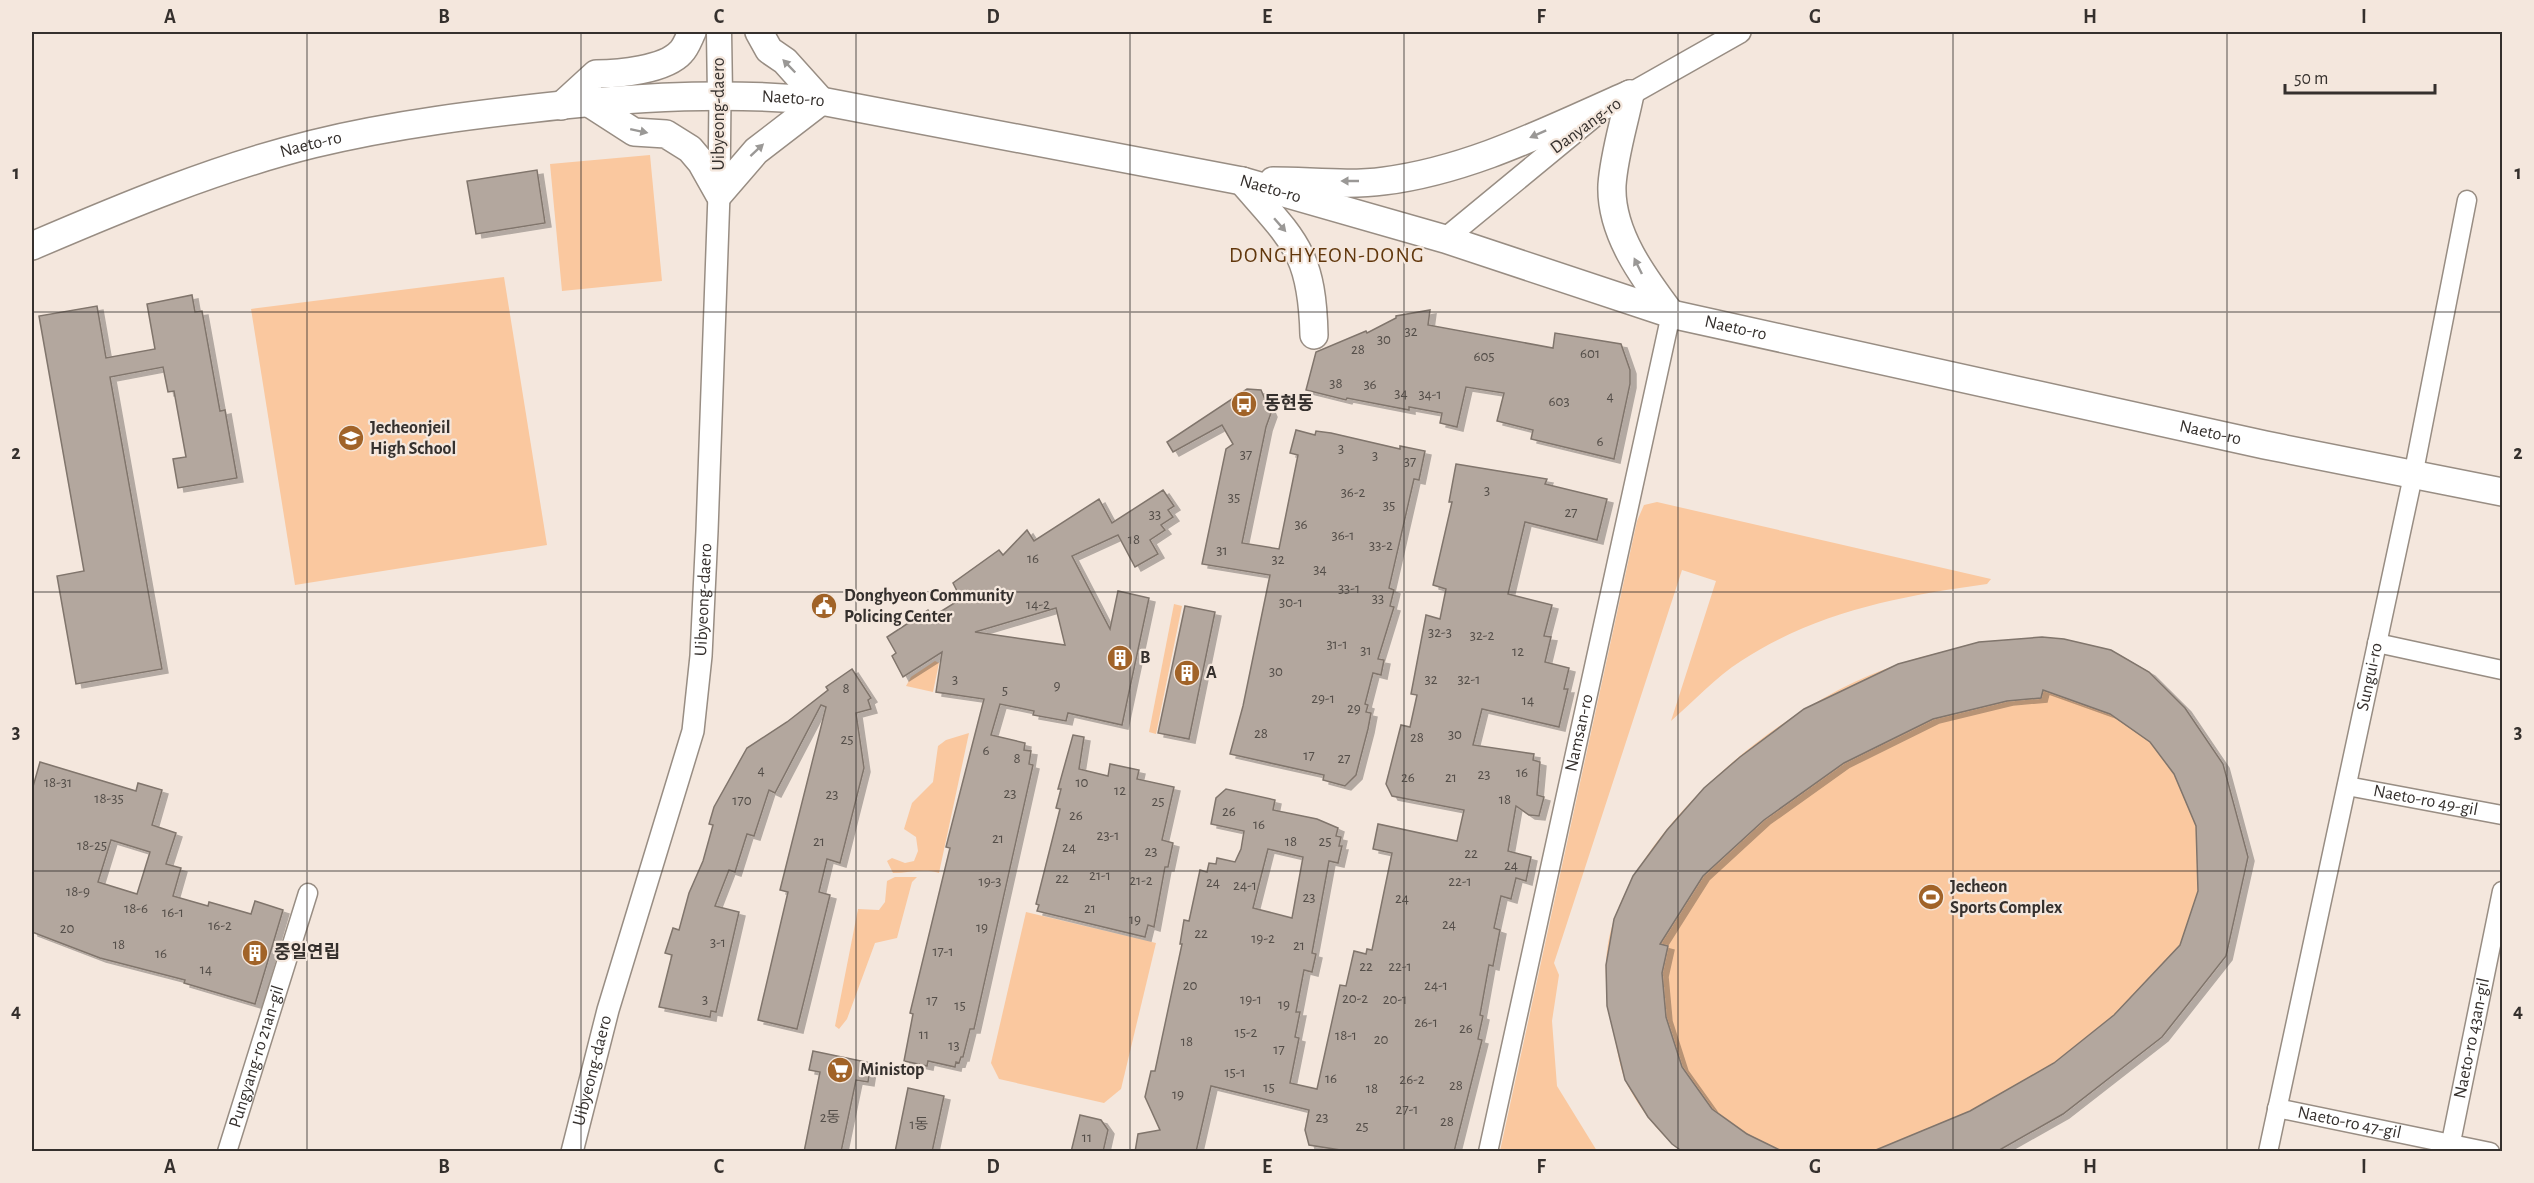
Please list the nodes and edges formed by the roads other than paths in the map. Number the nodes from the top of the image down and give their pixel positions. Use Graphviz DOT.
graph roads {
  1 [pos="692,32"];
  2 [pos="719,32"];
  3 [pos="759,32"];
  4 [pos="1740,32"];
  5 [pos="1630,94"];
  6 [pos="720,95"];
  7 [pos="821,101"];
  8 [pos="589,103"];
  9 [pos="561,106"];
  10 [pos="1242,181"];
  11 [pos="719,194"];
  12 [pos="2467,200"];
  13 [pos="1445,239"];
  14 [pos="32,246"];
  15 [pos="1671,314"];
  16 [pos="1314,335"];
  17 [pos="2413,476"];
  18 [pos="2502,492"];
  19 [pos="2377,643"];
  20 [pos="2502,670"];
  21 [pos="2347,786"];
  22 [pos="2502,815"];
  23 [pos="2502,891"];
  24 [pos="308,893"];
  25 [pos="2277,1108"];
  26 [pos="2450,1147"];
  27 [pos="227,1152"];
  28 [pos="572,1152"];
  29 [pos="1488,1152"];
  30 [pos="2268,1152"];
  31 [pos="2490,1152"];
  1 -- 9 [label="main road"];
  2 -- 6 [label="main road, Uibyeong-daero"];
  7 -- 3 [label="main road, one-way"];
  4 -- 5 [label="street, Danyang-ro"];
  5 -- 10 [label="main road, one-way"];
  5 -- 13 [label="street, Danyang-ro"];
  15 -- 5 [label="main road, one-way"];
  6 -- 7 [label="main road, Naeto-ro"];
  6 -- 8 [label="main road, Naeto-ro"];
  6 -- 11 [label="street, Uibyeong-daero"];
  7 -- 10 [label="main road, Naeto-ro"];
  11 -- 7 [label="main road, one-way"];
  8 -- 9 [label="main road, Naeto-ro"];
  8 -- 11 [label="main road, one-way"];
  9 -- 14 [label="main road, Naeto-ro"];
  10 -- 13 [label="main road, Naeto-ro"];
  10 -- 16 [label="main road, one-way"];
  11 -- 28 [label="street, Uibyeong-daero"];
  12 -- 17 [label="street, Sungui-ro"];
  13 -- 15 [label="main road, Naeto-ro"];
  15 -- 17 [label="main road, Naeto-ro"];
  15 -- 29 [label="street, Namsan-ro"];
  17 -- 18 [label="main road, Naeto-ro"];
  17 -- 19 [label="street, Sungui-ro"];
  19 -- 20 [label="street"];
  19 -- 21 [label="street, Sungui-ro"];
  21 -- 22 [label="street, Naeto-ro 49-gil"];
  21 -- 25 [label="street, Sungui-ro"];
  23 -- 26 [label="street, Naeto-ro 43an-gil"];
  24 -- 27 [label="street, Pungyang-ro 21an-gil"];
  25 -- 26 [label="street, Naeto-ro 47-gil"];
  25 -- 30 [label="street, Sungui-ro"];
  26 -- 31 [label="street, Naeto-ro 47-gil"];
}
